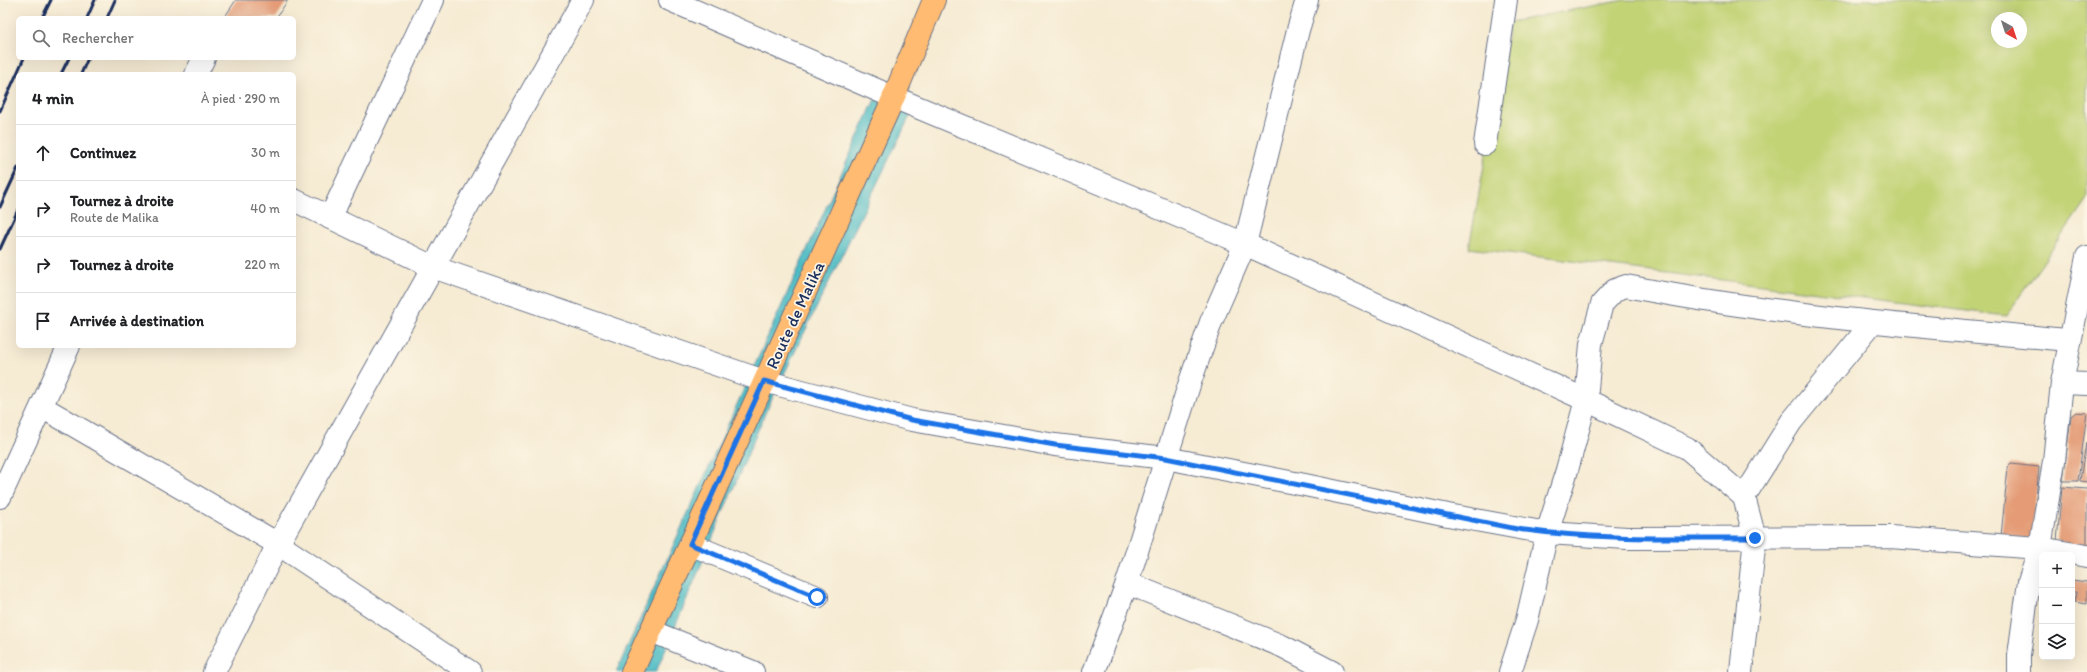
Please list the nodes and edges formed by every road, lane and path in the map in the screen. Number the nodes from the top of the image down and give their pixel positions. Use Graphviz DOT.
graph roads {
  1 [pos="433,0"];
  2 [pos="583,0"];
  3 [pos="670,0"];
  4 [pos="934,0"];
  5 [pos="1308,0"];
  6 [pos="1506,0"];
  7 [pos="203,60"];
  8 [pos="197,72"];
  9 [pos="893,97"];
  10 [pos="1485,144"];
  11 [pos="296,201"];
  12 [pos="330,218"];
  13 [pos="1246,244"];
  14 [pos="2087,257"];
  15 [pos="433,267"];
  16 [pos="1874,322"];
  17 [pos="2070,340"];
  18 [pos="68,348"];
  19 [pos="764,381"];
  20 [pos="2062,383"];
  21 [pos="2087,384"];
  22 [pos="1586,400"];
  23 [pos="42,407"];
  24 [pos="1166,458"];
  25 [pos="0,497"];
  26 [pos="1744,497"];
  27 [pos="1547,533"];
  28 [pos="1755,538"];
  29 [pos="278,544"];
  30 [pos="690,544"];
  31 [pos="2040,548"];
  32 [pos="2087,556"];
  33 [pos="1127,583"];
  34 [pos="817,597"];
  35 [pos="651,631"];
  36 [pos="214,672"];
  37 [pos="470,672"];
  38 [pos="632,672"];
  39 [pos="752,672"];
  40 [pos="1094,672"];
  41 [pos="1332,672"];
  42 [pos="1510,672"];
  43 [pos="1741,672"];
  44 [pos="2018,672"];
  1 -- 12 [label="street"];
  2 -- 15 [label="street"];
  3 -- 9 [label="street"];
  4 -- 9 [label="main road, Route de Malika"];
  5 -- 13 [label="street"];
  6 -- 10 [label="street"];
  7 -- 8 [label="street"];
  9 -- 13 [label="street"];
  9 -- 19 [label="main road, Route de Malika"];
  11 -- 12 [label="street"];
  12 -- 15 [label="street"];
  13 -- 22 [label="street"];
  13 -- 24 [label="street"];
  14 -- 17 [label="street"];
  15 -- 19 [label="street"];
  15 -- 29 [label="street"];
  16 -- 17 [label="street"];
  16 -- 22 [label="street"];
  16 -- 26 [label="street"];
  17 -- 20 [label="street"];
  18 -- 23 [label="street"];
  19 -- 24 [label="street"];
  19 -- 30 [label="main road, Route de Malika"];
  20 -- 21 [label="street"];
  20 -- 31 [label="street"];
  22 -- 26 [label="street"];
  22 -- 27 [label="street"];
  23 -- 25 [label="street"];
  23 -- 29 [label="street"];
  24 -- 27 [label="street"];
  24 -- 33 [label="street"];
  26 -- 28 [label="street"];
  27 -- 28 [label="street"];
  27 -- 42 [label="street"];
  28 -- 31 [label="street"];
  28 -- 43 [label="street"];
  29 -- 36 [label="street"];
  29 -- 37 [label="street"];
  30 -- 34 [label="street"];
  30 -- 35 [label="main road, Route de Malika"];
  31 -- 32 [label="street"];
  31 -- 44 [label="street"];
  33 -- 40 [label="street"];
  33 -- 41 [label="street"];
  35 -- 38 [label="main road, Route de Malika"];
  35 -- 39 [label="street"];
}
